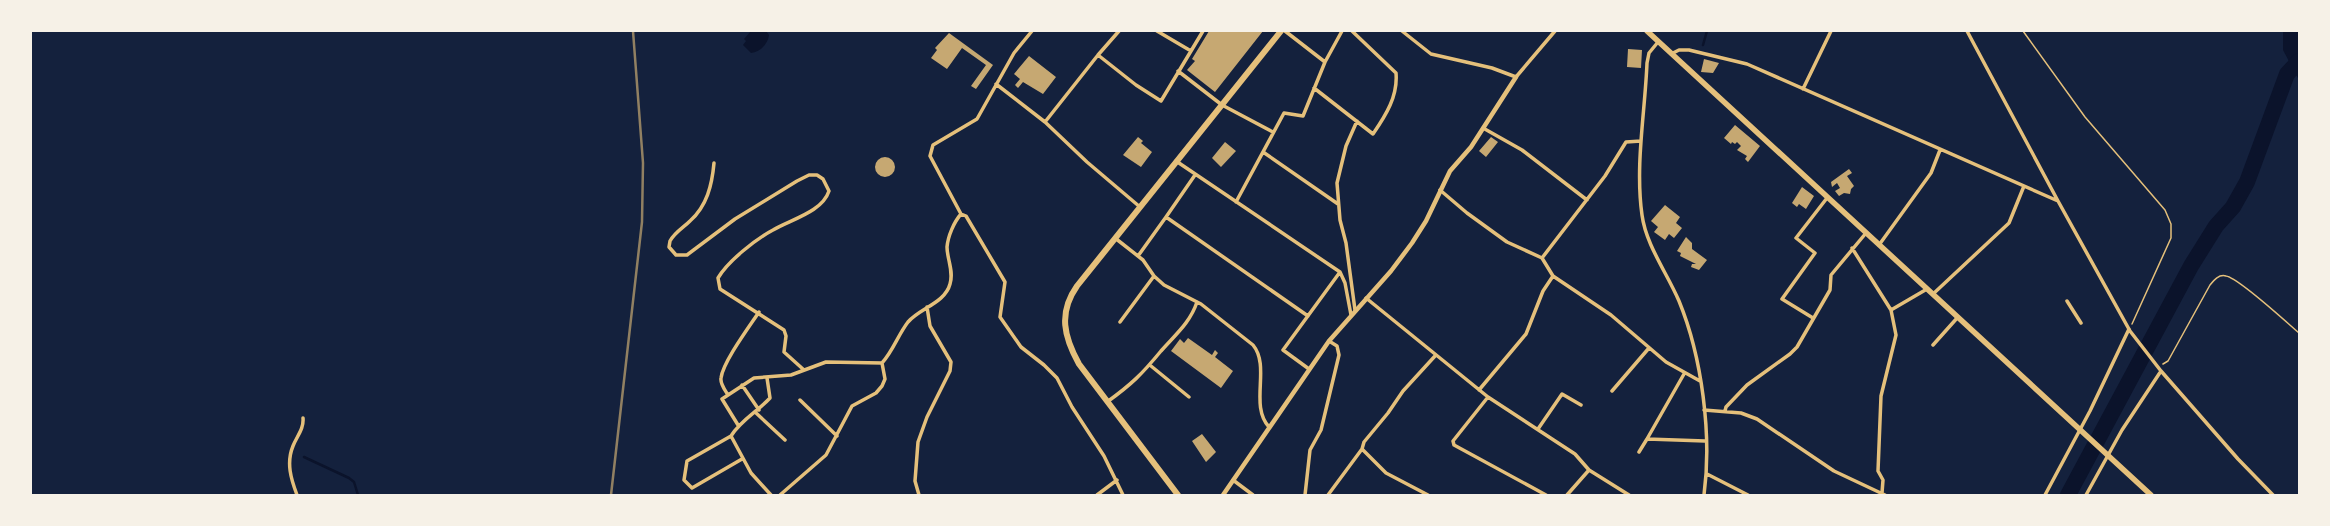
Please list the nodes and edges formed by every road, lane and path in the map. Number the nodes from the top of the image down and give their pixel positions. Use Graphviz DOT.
graph roads {
  1 [pos="1032,31"];
  2 [pos="1119,31"];
  3 [pos="1157,31"];
  4 [pos="1203,31"];
  5 [pos="1281,31"];
  6 [pos="1285,31"];
  7 [pos="1342,31"];
  8 [pos="1352,31"];
  9 [pos="1402,31"];
  10 [pos="1647,31"];
  11 [pos="1831,31"];
  12 [pos="1967,31"];
  13 [pos="2023,31"];
  14 [pos="1553,32"];
  15 [pos="1658,42"];
  16 [pos="1191,51"];
  17 [pos="1671,54"];
  18 [pos="1098,55"];
  19 [pos="1325,62"];
  20 [pos="1178,72"];
  21 [pos="1516,77"];
  22 [pos="996,84"];
  23 [pos="1314,88"];
  24 [pos="1803,90"];
  25 [pos="1222,105"];
  26 [pos="1357,121"];
  27 [pos="1045,122"];
  28 [pos="1483,128"];
  29 [pos="1273,132"];
  30 [pos="1641,141"];
  31 [pos="1940,150"];
  32 [pos="1263,152"];
  33 [pos="1176,162"];
  34 [pos="714,163"];
  35 [pos="1195,175"];
  36 [pos="2024,186"];
  37 [pos="1440,190"];
  38 [pos="1827,198"];
  39 [pos="1587,200"];
  40 [pos="2058,201"];
  41 [pos="1236,202"];
  42 [pos="1338,204"];
  43 [pos="1140,207"];
  44 [pos="961,214"];
  45 [pos="1166,217"];
  46 [pos="1866,233"];
  47 [pos="1115,238"];
  48 [pos="1879,245"];
  49 [pos="1852,248"];
  50 [pos="1138,256"];
  51 [pos="1542,258"];
  52 [pos="1340,272"];
  53 [pos="1154,276"];
  54 [pos="1553,276"];
  55 [pos="1927,289"];
  56 [pos="1933,294"];
  57 [pos="1366,298"];
  58 [pos="2067,301"];
  59 [pos="1197,302"];
  60 [pos="927,308"];
  61 [pos="1356,310"];
  62 [pos="1891,310"];
  63 [pos="759,312"];
  64 [pos="1351,315"];
  65 [pos="1308,316"];
  66 [pos="1958,317"];
  67 [pos="1813,318"];
  68 [pos="1120,322"];
  69 [pos="2081,322"];
  70 [pos="2133,326"];
  71 [pos="2129,330"];
  72 [pos="2299,333"];
  73 [pos="1329,341"];
  74 [pos="1933,344"];
  75 [pos="1649,348"];
  76 [pos="1435,356"];
  77 [pos="2160,362"];
  78 [pos="882,363"];
  79 [pos="1151,366"];
  80 [pos="1308,369"];
  81 [pos="804,370"];
  82 [pos="2161,371"];
  83 [pos="1684,374"];
  84 [pos="767,378"];
  85 [pos="1700,381"];
  86 [pos="742,385"];
  87 [pos="1479,390"];
  88 [pos="1612,392"];
  89 [pos="728,395"];
  90 [pos="1488,396"];
  91 [pos="1189,397"];
  92 [pos="800,400"];
  93 [pos="1107,402"];
  94 [pos="1581,405"];
  95 [pos="759,410"];
  96 [pos="1704,410"];
  97 [pos="1725,411"];
  98 [pos="755,412"];
  99 [pos="303,418"];
  100 [pos="738,425"];
  101 [pos="1269,427"];
  102 [pos="1538,429"];
  103 [pos="2080,430"];
  104 [pos="731,436"];
  105 [pos="837,436"];
  106 [pos="1647,439"];
  107 [pos="786,440"];
  108 [pos="1705,441"];
  109 [pos="1362,449"];
  110 [pos="1639,452"];
  111 [pos="2107,455"];
  112 [pos="742,459"];
  113 [pos="1589,470"];
  114 [pos="1706,474"];
  115 [pos="1116,480"];
  116 [pos="1233,480"];
  117 [pos="1883,494"];
  118 [pos="297,495"];
  119 [pos="771,495"];
  120 [pos="780,495"];
  121 [pos="919,495"];
  122 [pos="1097,495"];
  123 [pos="1123,495"];
  124 [pos="1178,495"];
  125 [pos="1223,495"];
  126 [pos="1253,495"];
  127 [pos="1305,495"];
  128 [pos="1328,495"];
  129 [pos="1428,495"];
  130 [pos="1546,495"];
  131 [pos="1567,495"];
  132 [pos="1630,495"];
  133 [pos="1704,495"];
  134 [pos="1748,495"];
  135 [pos="2045,495"];
  136 [pos="2086,495"];
  137 [pos="2151,495"];
  138 [pos="2273,495"];
  1 -- 22 [label="street"];
  2 -- 18 [label="street"];
  3 -- 16 [label="street"];
  4 -- 16 [label="street"];
  5 -- 25 [label="highway"];
  6 -- 19 [label="street"];
  7 -- 19 [label="street"];
  8 -- 26 [label="street"];
  9 -- 21 [label="street"];
  10 -- 15 [label="main road"];
  11 -- 24 [label="street"];
  12 -- 40 [label="street"];
  13 -- 70 [label="path"];
  14 -- 21 [label="street"];
  15 -- 17 [label="main road"];
  15 -- 30 [label="street"];
  16 -- 20 [label="street"];
  17 -- 24 [label="street"];
  17 -- 38 [label="main road"];
  18 -- 20 [label="street"];
  18 -- 27 [label="street"];
  19 -- 23 [label="street"];
  20 -- 25 [label="street"];
  21 -- 28 [label="street"];
  22 -- 27 [label="street"];
  22 -- 44 [label="street"];
  23 -- 26 [label="street"];
  23 -- 29 [label="street"];
  24 -- 31 [label="street"];
  25 -- 29 [label="street"];
  25 -- 33 [label="highway"];
  26 -- 42 [label="street"];
  27 -- 43 [label="street"];
  28 -- 37 [label="street"];
  28 -- 39 [label="street"];
  29 -- 32 [label="street"];
  30 -- 39 [label="street"];
  30 -- 85 [label="street"];
  31 -- 36 [label="street"];
  31 -- 48 [label="street"];
  32 -- 41 [label="street"];
  32 -- 42 [label="street"];
  33 -- 35 [label="street"];
  33 -- 43 [label="highway"];
  34 -- 63 [label="street"];
  35 -- 41 [label="street"];
  35 -- 45 [label="street"];
  36 -- 40 [label="street"];
  36 -- 56 [label="street"];
  37 -- 51 [label="street"];
  37 -- 57 [label="street"];
  38 -- 46 [label="main road"];
  38 -- 67 [label="street"];
  39 -- 51 [label="street"];
  40 -- 71 [label="street"];
  41 -- 52 [label="street"];
  42 -- 61 [label="street"];
  43 -- 47 [label="highway"];
  44 -- 60 [label="street"];
  44 -- 115 [label="street"];
  45 -- 50 [label="street"];
  45 -- 65 [label="street"];
  46 -- 48 [label="main road"];
  46 -- 49 [label="street"];
  47 -- 50 [label="street"];
  47 -- 93 [label="highway"];
  48 -- 55 [label="main road"];
  49 -- 62 [label="street"];
  49 -- 67 [label="street"];
  50 -- 53 [label="street"];
  51 -- 54 [label="street"];
  52 -- 64 [label="street"];
  52 -- 65 [label="street"];
  53 -- 59 [label="street"];
  53 -- 68 [label="street"];
  54 -- 75 [label="street"];
  54 -- 87 [label="street"];
  55 -- 56 [label="main road"];
  55 -- 62 [label="street"];
  56 -- 66 [label="main road"];
  57 -- 61 [label="street"];
  57 -- 76 [label="street"];
  58 -- 69 [label="street"];
  59 -- 79 [label="street"];
  59 -- 101 [label="street"];
  60 -- 78 [label="street"];
  60 -- 121 [label="street"];
  61 -- 64 [label="street"];
  62 -- 117 [label="street"];
  63 -- 81 [label="street"];
  63 -- 89 [label="street"];
  64 -- 73 [label="street"];
  65 -- 80 [label="street"];
  66 -- 74 [label="street"];
  66 -- 103 [label="main road"];
  67 -- 97 [label="street"];
  71 -- 82 [label="street"];
  71 -- 103 [label="street"];
  72 -- 77 [label="path"];
  73 -- 80 [label="street"];
  73 -- 127 [label="street"];
  75 -- 83 [label="street"];
  75 -- 88 [label="street"];
  76 -- 87 [label="street"];
  76 -- 109 [label="street"];
  78 -- 81 [label="street"];
  78 -- 105 [label="street"];
  79 -- 91 [label="street"];
  79 -- 93 [label="street"];
  80 -- 101 [label="street"];
  81 -- 84 [label="street"];
  82 -- 111 [label="street"];
  82 -- 138 [label="street"];
  83 -- 85 [label="street"];
  83 -- 106 [label="street"];
  84 -- 86 [label="street"];
  84 -- 95 [label="street"];
  85 -- 96 [label="street"];
  86 -- 89 [label="street"];
  86 -- 95 [label="street"];
  87 -- 90 [label="street"];
  89 -- 100 [label="street"];
  90 -- 102 [label="street"];
  90 -- 130 [label="street"];
  92 -- 105 [label="street"];
  93 -- 124 [label="highway"];
  94 -- 102 [label="street"];
  95 -- 98 [label="street"];
  96 -- 97 [label="street"];
  96 -- 108 [label="street"];
  97 -- 117 [label="street"];
  98 -- 100 [label="street"];
  98 -- 107 [label="street"];
  99 -- 118 [label="street"];
  100 -- 104 [label="street"];
  101 -- 116 [label="street"];
  102 -- 113 [label="street"];
  103 -- 111 [label="main road"];
  103 -- 135 [label="street"];
  104 -- 112 [label="street"];
  104 -- 112 [label="street"];
  105 -- 120 [label="street"];
  106 -- 108 [label="street"];
  106 -- 110 [label="street"];
  108 -- 114 [label="street"];
  109 -- 128 [label="street"];
  109 -- 129 [label="street"];
  111 -- 136 [label="street"];
  111 -- 137 [label="main road"];
  112 -- 119 [label="street"];
  113 -- 131 [label="street"];
  113 -- 132 [label="street"];
  114 -- 133 [label="street"];
  114 -- 134 [label="street"];
  115 -- 122 [label="street"];
  115 -- 123 [label="street"];
  116 -- 125 [label="street"];
  116 -- 126 [label="street"];
}
